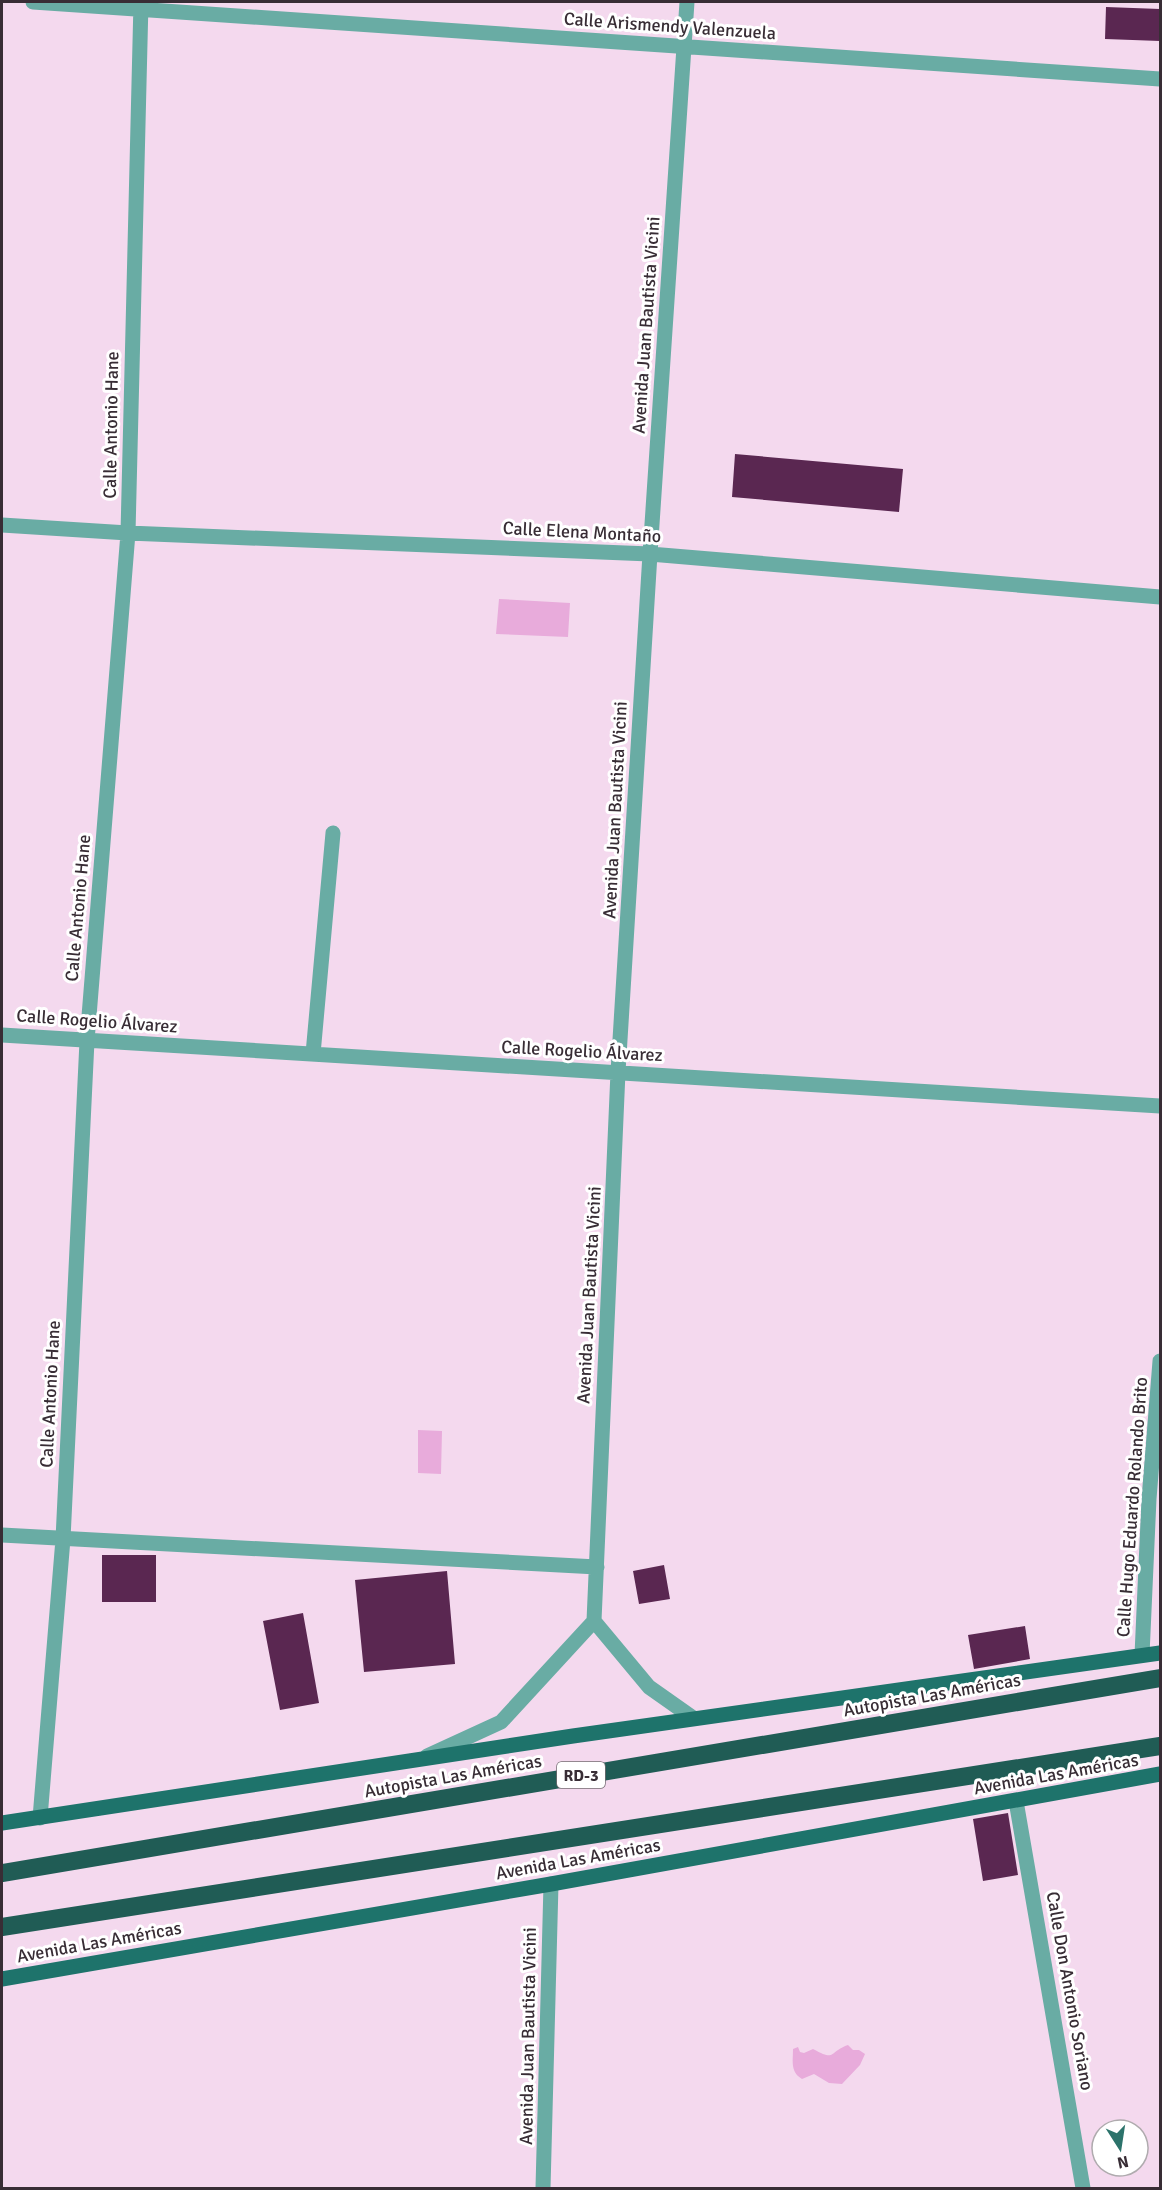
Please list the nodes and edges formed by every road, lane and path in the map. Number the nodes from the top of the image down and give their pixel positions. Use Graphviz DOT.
graph roads {
  1 [pos="33,2"];
  2 [pos="687,2"];
  3 [pos="141,5"];
  4 [pos="684,47"];
  5 [pos="1161,79"];
  6 [pos="2,525"];
  7 [pos="128,533"];
  8 [pos="650,554"];
  9 [pos="1161,597"];
  10 [pos="333,833"];
  11 [pos="2,1035"];
  12 [pos="87,1041"];
  13 [pos="314,1054"];
  14 [pos="618,1072"];
  15 [pos="1161,1106"];
  16 [pos="1161,1361"];
  17 [pos="2,1535"];
  18 [pos="63,1539"];
  19 [pos="597,1567"];
  20 [pos="594,1621"];
  21 [pos="1161,1653"];
  22 [pos="1142,1655"];
  23 [pos="1161,1678"];
  24 [pos="693,1718"];
  25 [pos="1161,1746"];
  26 [pos="419,1760"];
  27 [pos="1161,1774"];
  28 [pos="1016,1801"];
  29 [pos="40,1818"];
  30 [pos="2,1824"];
  31 [pos="2,1873"];
  32 [pos="551,1884"];
  33 [pos="2,1927"];
  34 [pos="2,1978"];
  35 [pos="543,2188"];
  36 [pos="1083,2188"];
  1 -- 3 [label="street, Calle Arismendy Valenzuela"];
  2 -- 4 [label="street, Avenida Juan Bautista Vicini"];
  3 -- 4 [label="street, Calle Arismendy Valenzuela"];
  3 -- 7 [label="street, Calle Antonio Hane"];
  4 -- 5 [label="street, Calle Arismendy Valenzuela"];
  4 -- 8 [label="street, Avenida Juan Bautista Vicini"];
  6 -- 7 [label="street, Calle Elena Montaño"];
  7 -- 8 [label="street, Calle Elena Montaño"];
  7 -- 12 [label="street, Calle Antonio Hane"];
  8 -- 9 [label="street, Calle Elena Montaño"];
  8 -- 14 [label="street, Avenida Juan Bautista Vicini"];
  10 -- 13 [label="street"];
  11 -- 12 [label="street, Calle Rogelio Álvarez"];
  12 -- 13 [label="street, Calle Rogelio Álvarez"];
  12 -- 18 [label="street, Calle Antonio Hane"];
  13 -- 14 [label="street, Calle Rogelio Álvarez"];
  14 -- 15 [label="street, Calle Rogelio Álvarez"];
  14 -- 19 [label="street, Avenida Juan Bautista Vicini"];
  16 -- 22 [label="street, Calle Hugo Eduardo Rolando Brito"];
  17 -- 18 [label="street"];
  18 -- 19 [label="street"];
  18 -- 29 [label="street, Calle Antonio Hane"];
  19 -- 20 [label="street, Avenida Juan Bautista Vicini"];
  20 -- 24 [label="street"];
  20 -- 26 [label="street"];
  21 -- 22 [label="main road"];
  22 -- 24 [label="main road"];
  23 -- 31 [label="highway, Autopista Las Américas / RD-3"];
  24 -- 26 [label="main road"];
  25 -- 33 [label="highway"];
  26 -- 29 [label="main road"];
  27 -- 28 [label="main road, Avenida Las Américas"];
  28 -- 32 [label="main road, Avenida Las Américas"];
  28 -- 36 [label="street, Calle Don Antonio Soriano"];
  29 -- 30 [label="main road"];
  32 -- 34 [label="main road, Avenida Las Américas"];
  32 -- 35 [label="street, Avenida Juan Bautista Vicini"];
}
